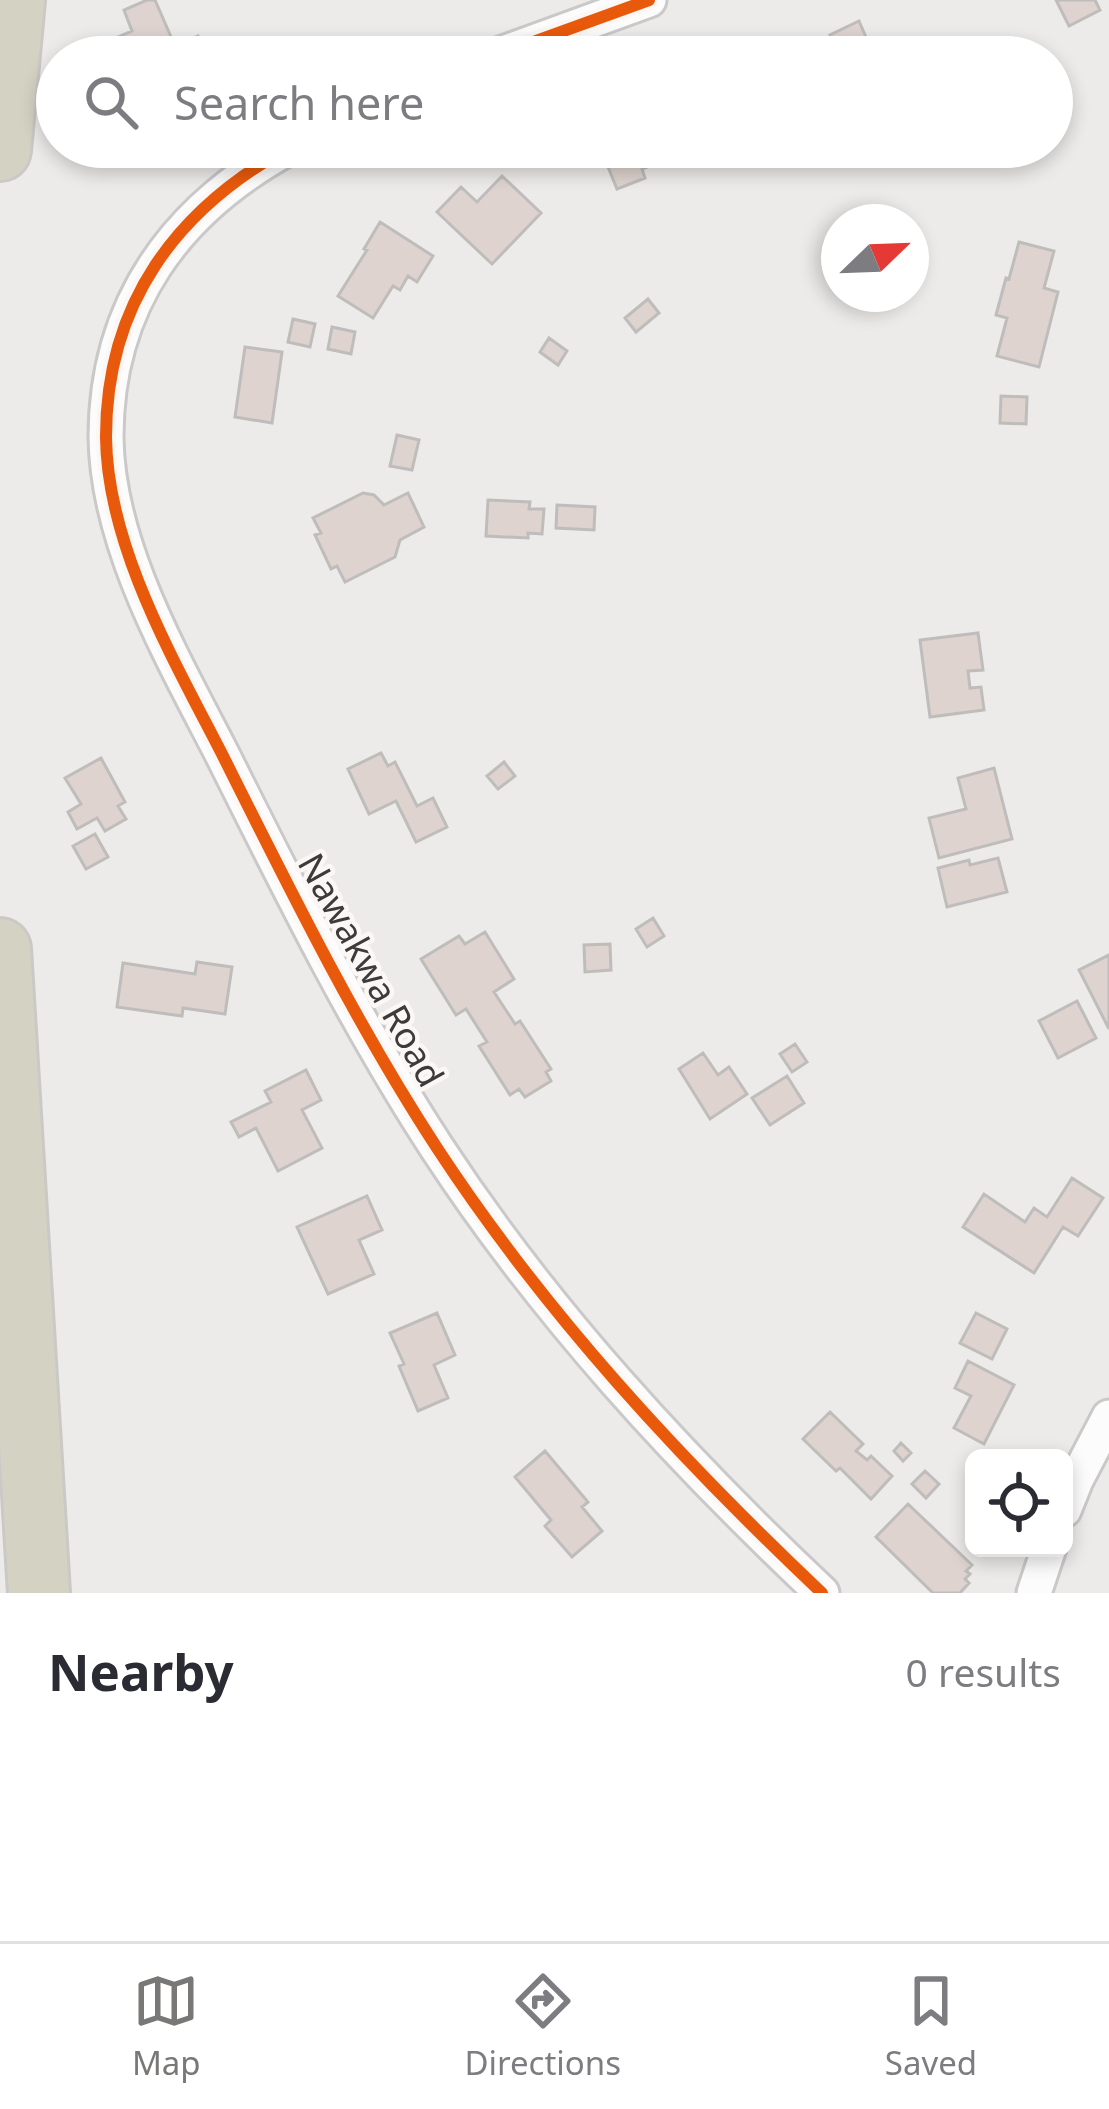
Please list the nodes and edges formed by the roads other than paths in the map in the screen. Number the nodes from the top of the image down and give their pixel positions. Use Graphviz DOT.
graph roads {
  1 [pos="14,0"];
  2 [pos="649,0"];
  3 [pos="550,36"];
  4 [pos="0,150"];
  5 [pos="259,168"];
  6 [pos="0,949"];
  7 [pos="1109,1417"];
  8 [pos="1073,1488"];
  9 [pos="1046,1557"];
  10 [pos="39,1593"];
  11 [pos="822,1593"];
  12 [pos="1034,1593"];
  1 -- 4 [label="highway"];
  2 -- 3 [label="street"];
  5 -- 11 [label="street, Nawakwa Road"];
  6 -- 10 [label="highway"];
  7 -- 8 [label="street"];
  9 -- 12 [label="street"];
}
